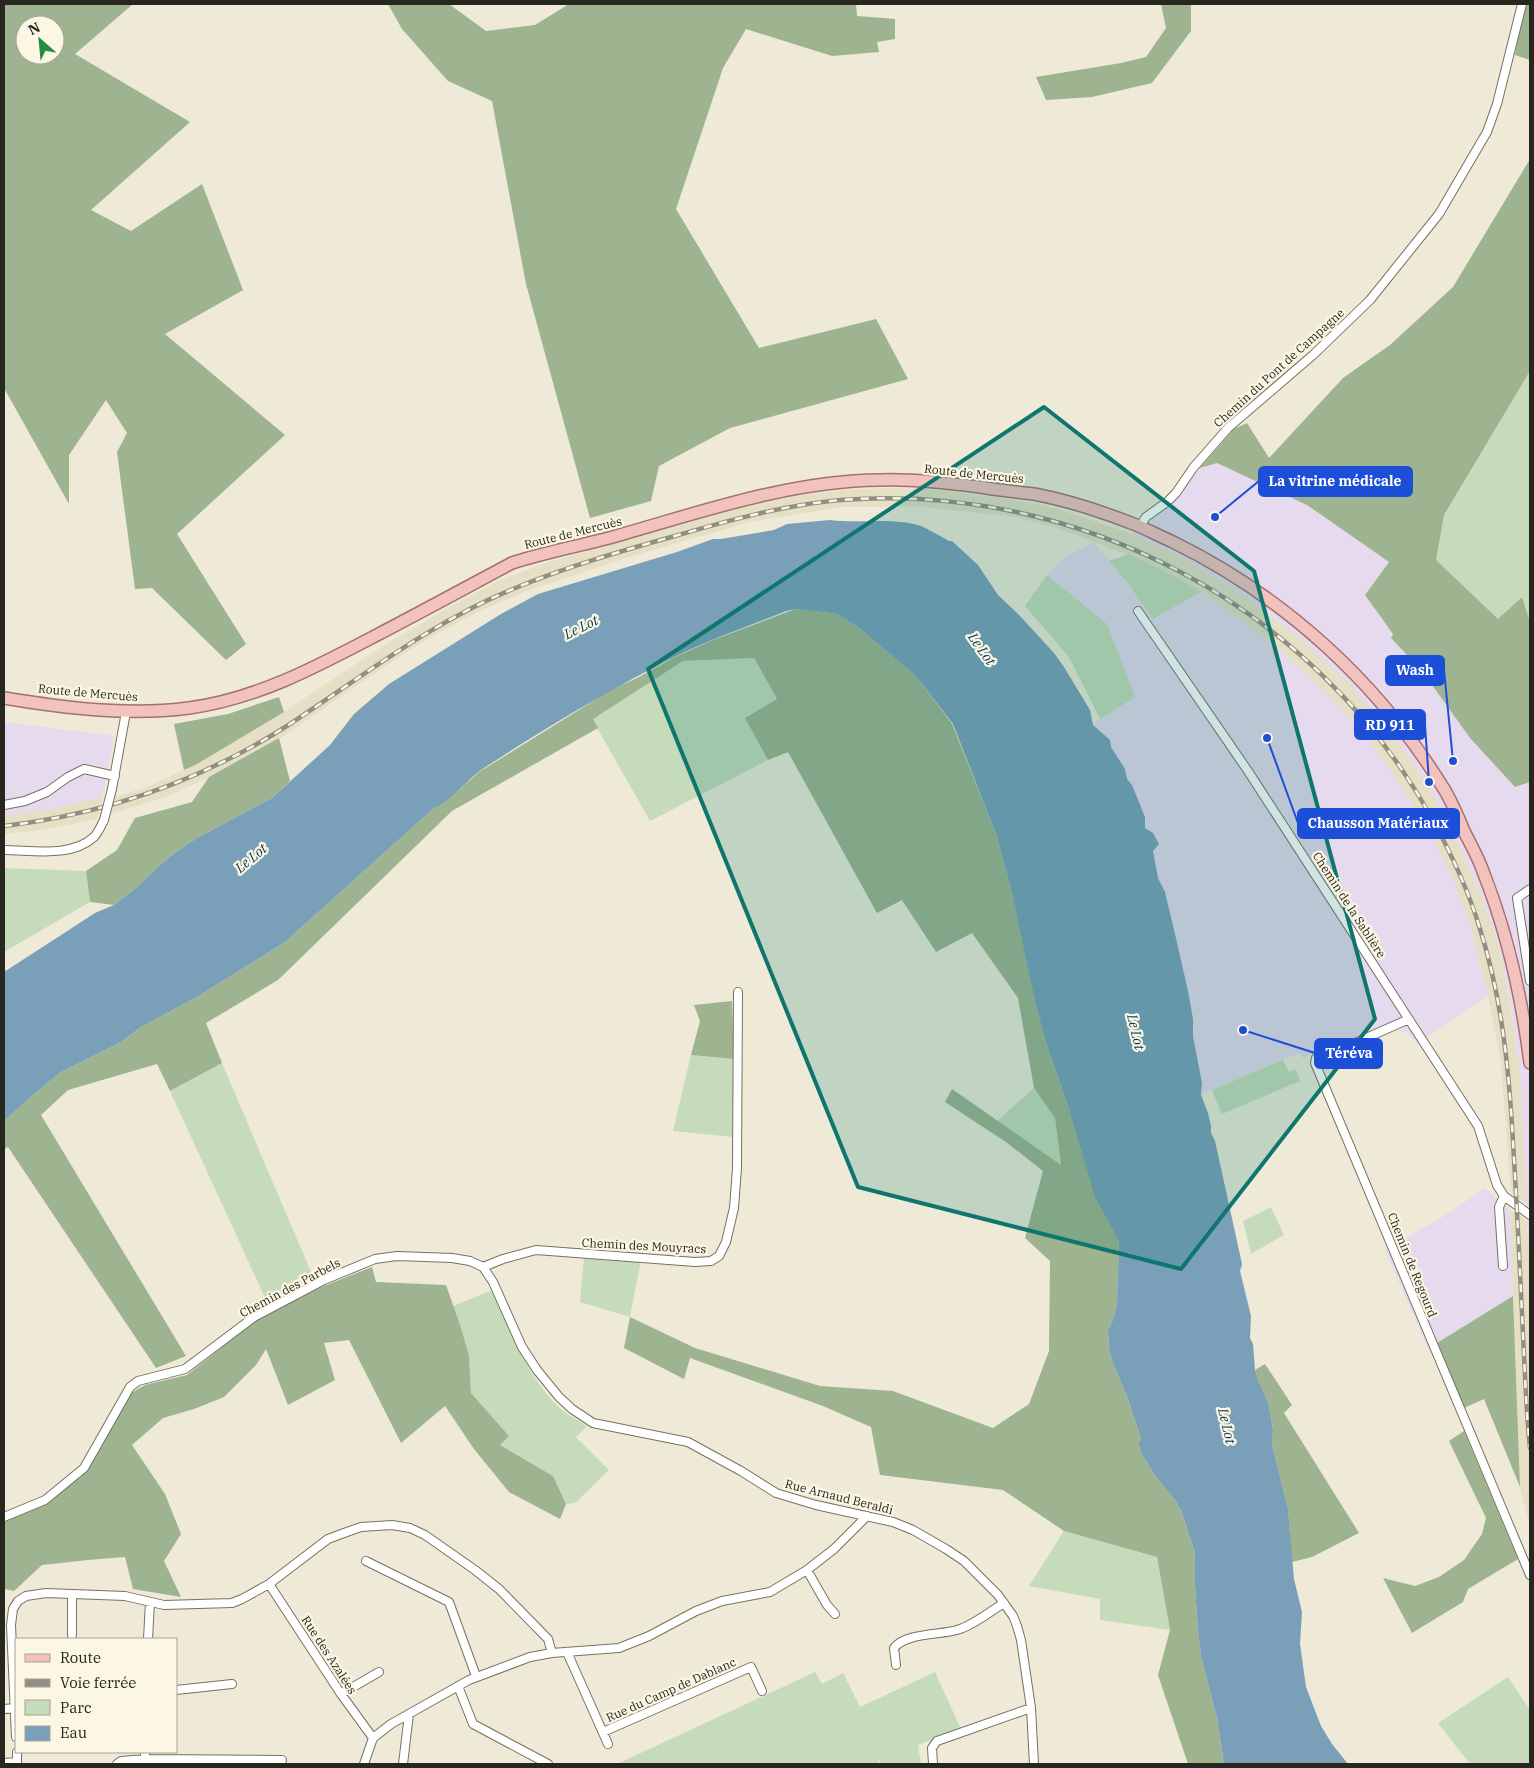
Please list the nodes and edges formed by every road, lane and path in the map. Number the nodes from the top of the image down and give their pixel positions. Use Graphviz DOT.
graph roads {
  1 [pos="1522,4"];
  2 [pos="1140,526"];
  3 [pos="1138,611"];
  4 [pos="4,698"];
  5 [pos="126,712"];
  6 [pos="114,776"];
  7 [pos="4,805"];
  8 [pos="4,850"];
  9 [pos="1530,889"];
  10 [pos="1530,981"];
  11 [pos="738,992"];
  12 [pos="1526,1007"];
  13 [pos="1409,1018"];
  14 [pos="1530,1063"];
  15 [pos="1504,1196"];
  16 [pos="1529,1213"];
  17 [pos="1503,1266"];
  18 [pos="483,1267"];
  19 [pos="4,1516"];
  20 [pos="867,1516"];
  21 [pos="366,1561"];
  22 [pos="807,1570"];
  23 [pos="1530,1575"];
  24 [pos="269,1584"];
  25 [pos="72,1594"];
  26 [pos="150,1602"];
  27 [pos="1004,1603"];
  28 [pos="835,1614"];
  29 [pos="7,1625"];
  30 [pos="72,1635"];
  31 [pos="148,1638"];
  32 [pos="567,1652"];
  33 [pos="552,1653"];
  34 [pos="896,1665"];
  35 [pos="379,1672"];
  36 [pos="476,1676"];
  37 [pos="232,1684"];
  38 [pos="458,1686"];
  39 [pos="178,1690"];
  40 [pos="762,1691"];
  41 [pos="341,1694"];
  42 [pos="1031,1708"];
  43 [pos="4,1709"];
  44 [pos="15,1714"];
  45 [pos="409,1714"];
  46 [pos="602,1732"];
  47 [pos="373,1738"];
  48 [pos="608,1744"];
  49 [pos="145,1755"];
  50 [pos="282,1760"];
  51 [pos="539,1762"];
  52 [pos="4,1763"];
  53 [pos="17,1763"];
  54 [pos="117,1764"];
  55 [pos="364,1764"];
  56 [pos="403,1764"];
  57 [pos="548,1764"];
  58 [pos="933,1764"];
  59 [pos="1034,1764"];
  1 -- 2 [label="street, Chemin du Pont de Campagne"];
  2 -- 5 [label="main road, Route de Mercuès"];
  2 -- 12 [label="main road, Route de Mercuès"];
  3 -- 13 [label="street, Chemin de la Sablière"];
  4 -- 5 [label="main road, Route de Mercuès"];
  5 -- 6 [label="street"];
  6 -- 7 [label="street"];
  6 -- 8 [label="street, bridge"];
  9 -- 10 [label="street"];
  11 -- 18 [label="street, Chemin des Mouyracs"];
  12 -- 14 [label="main road, Route de Mercuès"];
  13 -- 15 [label="street, Chemin de la Sablière"];
  13 -- 23 [label="street, Chemin de Regourd"];
  15 -- 16 [label="street"];
  15 -- 17 [label="street"];
  18 -- 19 [label="street, Chemin des Parbels"];
  18 -- 20 [label="street, Rue Arnaud Beraldi"];
  20 -- 22 [label="street"];
  20 -- 27 [label="street, Rue Arnaud Beraldi"];
  21 -- 36 [label="street"];
  22 -- 28 [label="street"];
  22 -- 32 [label="street"];
  24 -- 26 [label="street"];
  24 -- 33 [label="street"];
  24 -- 41 [label="street, Rue des Azalées"];
  25 -- 26 [label="street"];
  25 -- 29 [label="street"];
  25 -- 30 [label="street"];
  26 -- 31 [label="street"];
  27 -- 34 [label="street"];
  27 -- 42 [label="street, Rue Arnaud Beraldi"];
  29 -- 44 [label="street"];
  32 -- 33 [label="street"];
  32 -- 46 [label="street, Rue du Camp de Dablanc"];
  33 -- 36 [label="street"];
  35 -- 41 [label="street"];
  36 -- 38 [label="street"];
  37 -- 39 [label="street"];
  38 -- 45 [label="street"];
  38 -- 51 [label="street"];
  40 -- 46 [label="street, Rue du Camp de Dablanc"];
  41 -- 47 [label="street, Rue des Azalées"];
  42 -- 58 [label="street"];
  42 -- 59 [label="street, Rue Arnaud Beraldi"];
  43 -- 44 [label="street"];
  45 -- 47 [label="street"];
  45 -- 56 [label="street"];
  46 -- 48 [label="street, Rue du Camp de Dablanc"];
  47 -- 55 [label="street"];
  49 -- 50 [label="street"];
  49 -- 54 [label="street"];
  51 -- 57 [label="street"];
  52 -- 53 [label="street"];
}
